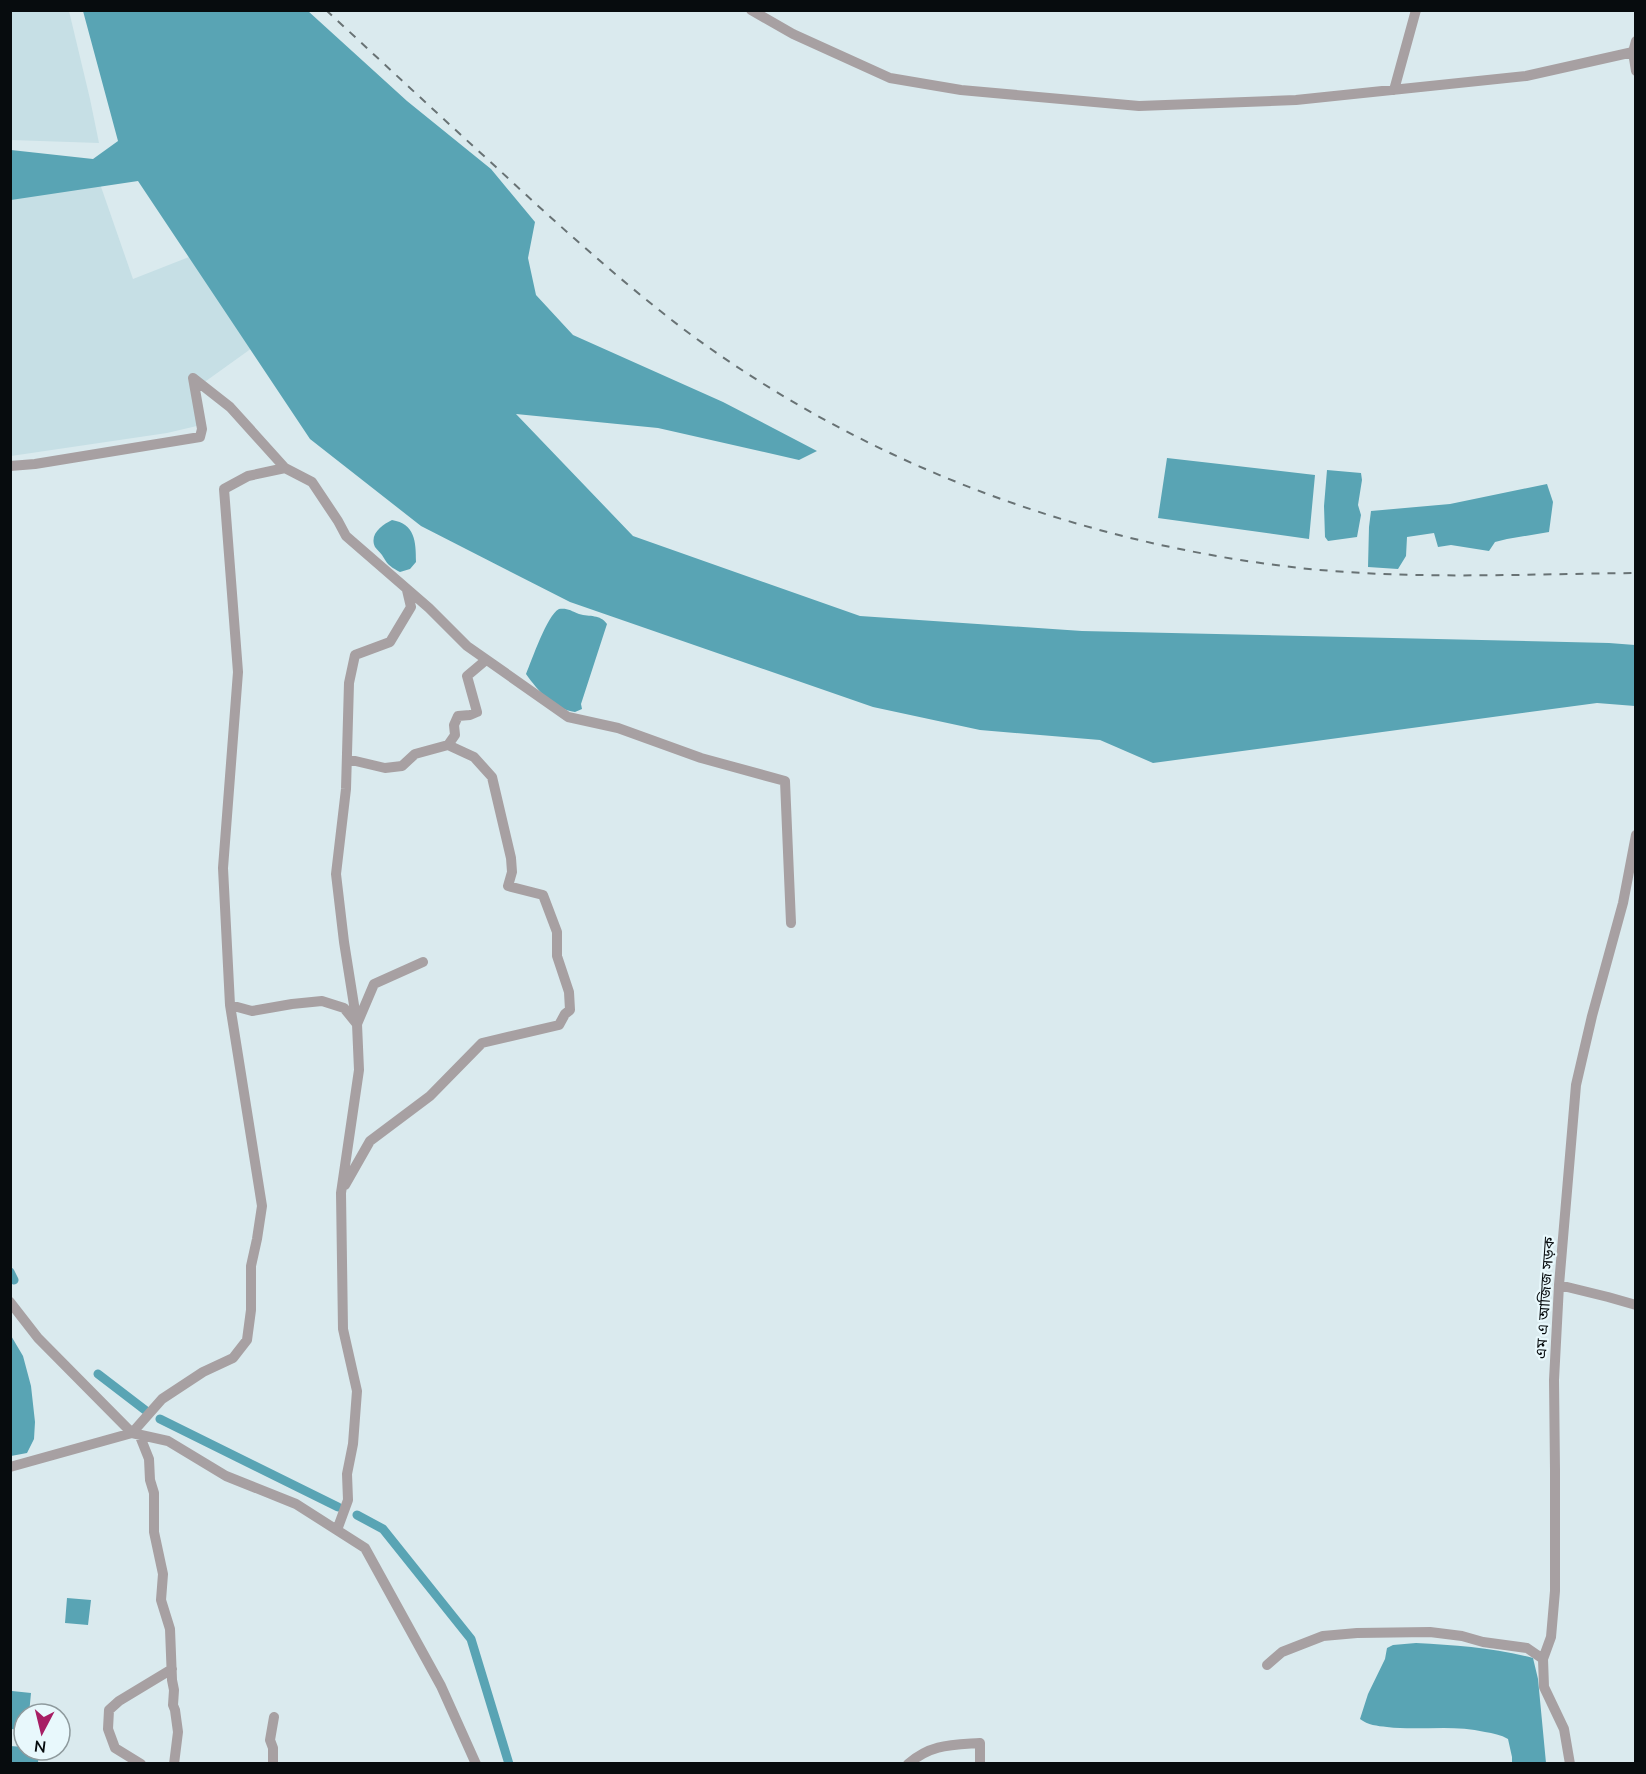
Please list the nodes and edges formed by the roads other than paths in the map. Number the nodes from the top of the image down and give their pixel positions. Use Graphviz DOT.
graph roads {
  1 [pos="751,10"];
  2 [pos="1416,10"];
  3 [pos="1634,46"];
  4 [pos="1635,71"];
  5 [pos="1394,90"];
  6 [pos="10,466"];
  7 [pos="285,468"];
  8 [pos="407,590"];
  9 [pos="486,660"];
  10 [pos="448,745"];
  11 [pos="347,759"];
  12 [pos="1635,836"];
  13 [pos="791,923"];
  14 [pos="423,962"];
  15 [pos="231,1005"];
  16 [pos="357,1024"];
  17 [pos="341,1192"];
  18 [pos="1560,1285"];
  19 [pos="10,1302"];
  20 [pos="1635,1305"];
  21 [pos="136,1434"];
  22 [pos="10,1467"];
  23 [pos="337,1530"];
  24 [pos="1543,1659"];
  25 [pos="1267,1665"];
  26 [pos="172,1669"];
  27 [pos="274,1717"];
  28 [pos="141,1764"];
  29 [pos="174,1764"];
  30 [pos="273,1764"];
  31 [pos="476,1764"];
  32 [pos="908,1764"];
  33 [pos="980,1764"];
  34 [pos="1570,1764"];
  1 -- 5 [label="street"];
  2 -- 5 [label="street"];
  3 -- 4 [label="street"];
  3 -- 5 [label="street"];
  6 -- 7 [label="street"];
  7 -- 8 [label="street"];
  7 -- 15 [label="street"];
  8 -- 9 [label="street"];
  8 -- 11 [label="street"];
  9 -- 10 [label="street"];
  9 -- 13 [label="street"];
  10 -- 11 [label="street"];
  10 -- 17 [label="street"];
  11 -- 16 [label="street"];
  12 -- 18 [label="street, এম এ আজিজ সড়ক"];
  14 -- 16 [label="street"];
  15 -- 16 [label="street"];
  15 -- 21 [label="street"];
  16 -- 17 [label="street"];
  17 -- 23 [label="street"];
  18 -- 20 [label="street"];
  18 -- 24 [label="street, এম এ আজিজ সড়ক"];
  19 -- 21 [label="street"];
  21 -- 22 [label="street"];
  21 -- 23 [label="street"];
  21 -- 26 [label="street"];
  23 -- 31 [label="street"];
  24 -- 25 [label="street"];
  24 -- 34 [label="street, এম এ আজিজ সড়ক"];
  26 -- 28 [label="street"];
  26 -- 29 [label="street"];
  27 -- 30 [label="street"];
  32 -- 33 [label="street"];
}
